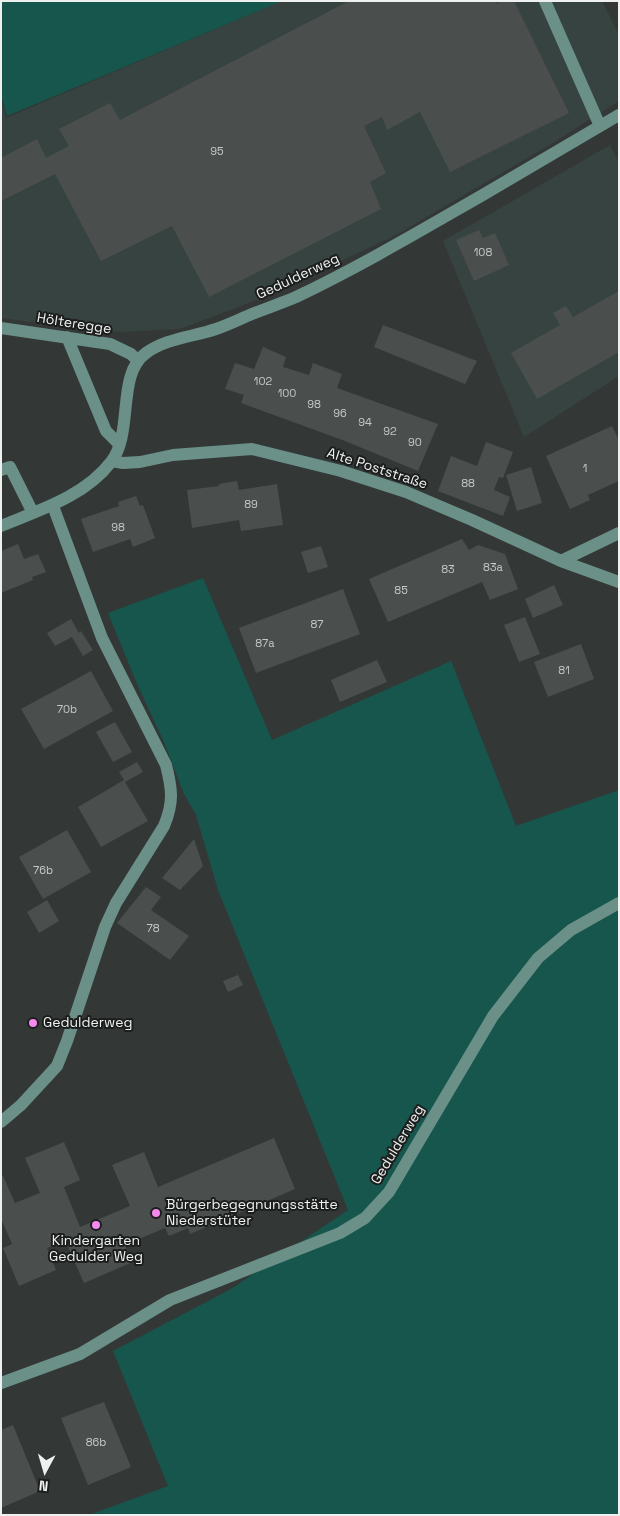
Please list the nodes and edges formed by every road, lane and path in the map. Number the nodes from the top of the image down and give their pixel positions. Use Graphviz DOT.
graph roads {
  1 [pos="545,1"];
  2 [pos="619,115"];
  3 [pos="600,126"];
  4 [pos="1,328"];
  5 [pos="67,337"];
  6 [pos="138,361"];
  7 [pos="119,444"];
  8 [pos="112,461"];
  9 [pos="1,470"];
  10 [pos="53,506"];
  11 [pos="33,513"];
  12 [pos="1,526"];
  13 [pos="619,533"];
  14 [pos="561,561"];
  15 [pos="619,582"];
  16 [pos="619,903"];
  17 [pos="1,1122"];
  18 [pos="1,1383"];
  1 -- 3 [label="street"];
  2 -- 3 [label="street, Gedulderweg"];
  3 -- 6 [label="street, Gedulderweg"];
  4 -- 5 [label="street, Hölteregge"];
  5 -- 6 [label="street, Hölteregge"];
  5 -- 7 [label="street"];
  6 -- 7 [label="street"];
  7 -- 8 [label="street"];
  8 -- 10 [label="street"];
  8 -- 14 [label="street, Alte Poststraße"];
  9 -- 11 [label="street"];
  10 -- 11 [label="street"];
  10 -- 17 [label="street"];
  11 -- 12 [label="street"];
  13 -- 14 [label="street"];
  14 -- 15 [label="street, Alte Poststraße"];
  16 -- 18 [label="street, Gedulderweg"];
}
